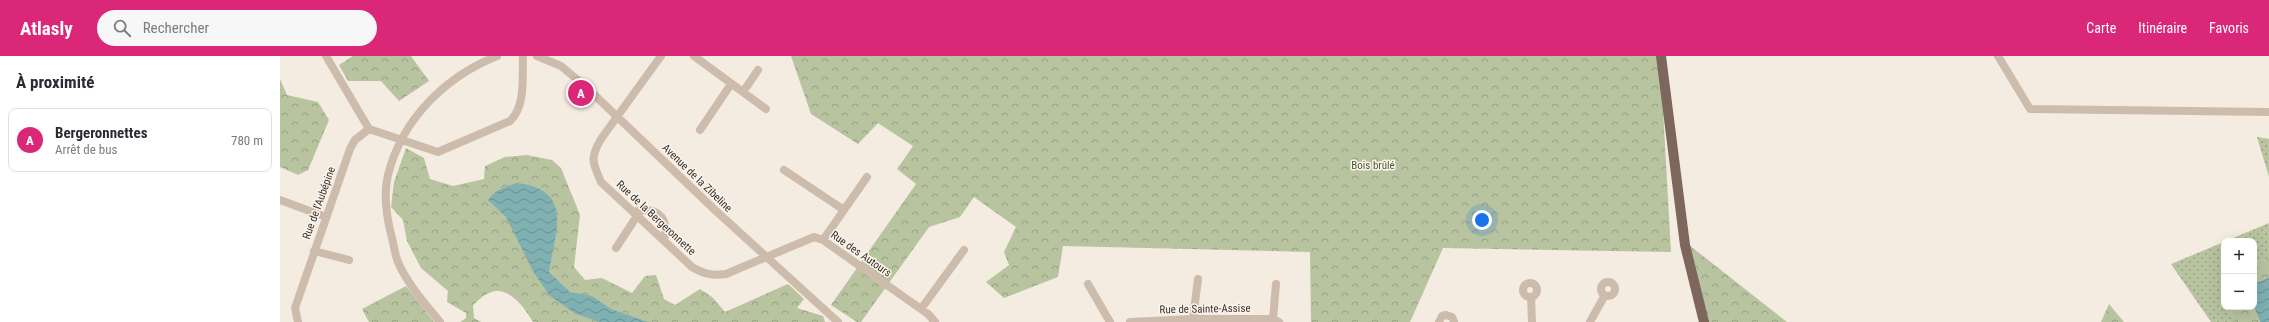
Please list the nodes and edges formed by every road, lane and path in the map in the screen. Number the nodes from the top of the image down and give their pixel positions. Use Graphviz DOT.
graph roads {
  1 [pos="326,56"];
  2 [pos="497,56"];
  3 [pos="523,56"];
  4 [pos="537,56"];
  5 [pos="661,56"];
  6 [pos="694,56"];
  7 [pos="1661,56"];
  8 [pos="1998,56"];
  9 [pos="758,70"];
  10 [pos="732,84"];
  11 [pos="743,92"];
  12 [pos="766,109"];
  13 [pos="2269,112"];
  14 [pos="616,116"];
  15 [pos="369,129"];
  16 [pos="700,130"];
  17 [pos="401,139"];
  18 [pos="784,170"];
  19 [pos="867,177"];
  20 [pos="280,200"];
  21 [pos="844,210"];
  22 [pos="635,214"];
  23 [pos="326,217"];
  24 [pos="664,240"];
  25 [pos="823,240"];
  26 [pos="616,248"];
  27 [pos="964,250"];
  28 [pos="314,251"];
  29 [pos="767,258"];
  30 [pos="349,260"];
  31 [pos="1198,279"];
  32 [pos="1088,284"];
  33 [pos="1276,284"];
  34 [pos="1605,295"];
  35 [pos="1531,297"];
  36 [pos="921,309"];
  37 [pos="1193,319"];
  38 [pos="1276,320"];
  39 [pos="1171,321"];
  40 [pos="298,322"];
  41 [pos="440,322"];
  42 [pos="838,322"];
  43 [pos="935,322"];
  44 [pos="1110,322"];
  45 [pos="1130,322"];
  46 [pos="1440,322"];
  47 [pos="1454,322"];
  48 [pos="1532,322"];
  49 [pos="1590,322"];
  50 [pos="1704,322"];
  1 -- 15 [label="street"];
  2 -- 17 [label="street"];
  3 -- 17 [label="street"];
  4 -- 14 [label="street, Avenue de la Zibeline"];
  5 -- 14 [label="street, Rue de la Bergeronnette"];
  6 -- 10 [label="street"];
  7 -- 50 [label="main road"];
  8 -- 13 [label="street"];
  9 -- 11 [label="street"];
  10 -- 11 [label="street"];
  10 -- 16 [label="street"];
  11 -- 12 [label="street"];
  14 -- 22 [label="street, Rue de la Bergeronnette"];
  14 -- 29 [label="street, Avenue de la Zibeline"];
  15 -- 17 [label="street"];
  15 -- 23 [label="street, Rue de l'Aubépine"];
  17 -- 41 [label="street"];
  18 -- 21 [label="street"];
  19 -- 21 [label="street"];
  20 -- 23 [label="street"];
  21 -- 25 [label="street"];
  22 -- 24 [label="street, Rue de la Bergeronnette"];
  22 -- 24 [label="street"];
  22 -- 26 [label="street"];
  23 -- 28 [label="street, Rue de l'Aubépine"];
  24 -- 29 [label="street, Rue de la Bergeronnette"];
  25 -- 29 [label="street, Rue des Autours"];
  25 -- 36 [label="street, Rue des Autours"];
  27 -- 36 [label="street"];
  28 -- 30 [label="street"];
  28 -- 40 [label="street, Rue de l'Aubépine"];
  29 -- 42 [label="street, Avenue de la Zibeline"];
  31 -- 37 [label="street"];
  32 -- 44 [label="street"];
  33 -- 38 [label="street"];
  34 -- 49 [label="street"];
  35 -- 48 [label="street"];
  36 -- 43 [label="street, Rue des Autours"];
  37 -- 38 [label="street, Rue de Sainte-Assise"];
  37 -- 39 [label="street, Rue de Sainte-Assise"];
  39 -- 45 [label="street, Rue de Sainte-Assise"];
  46 -- 47 [label="street"];
}
